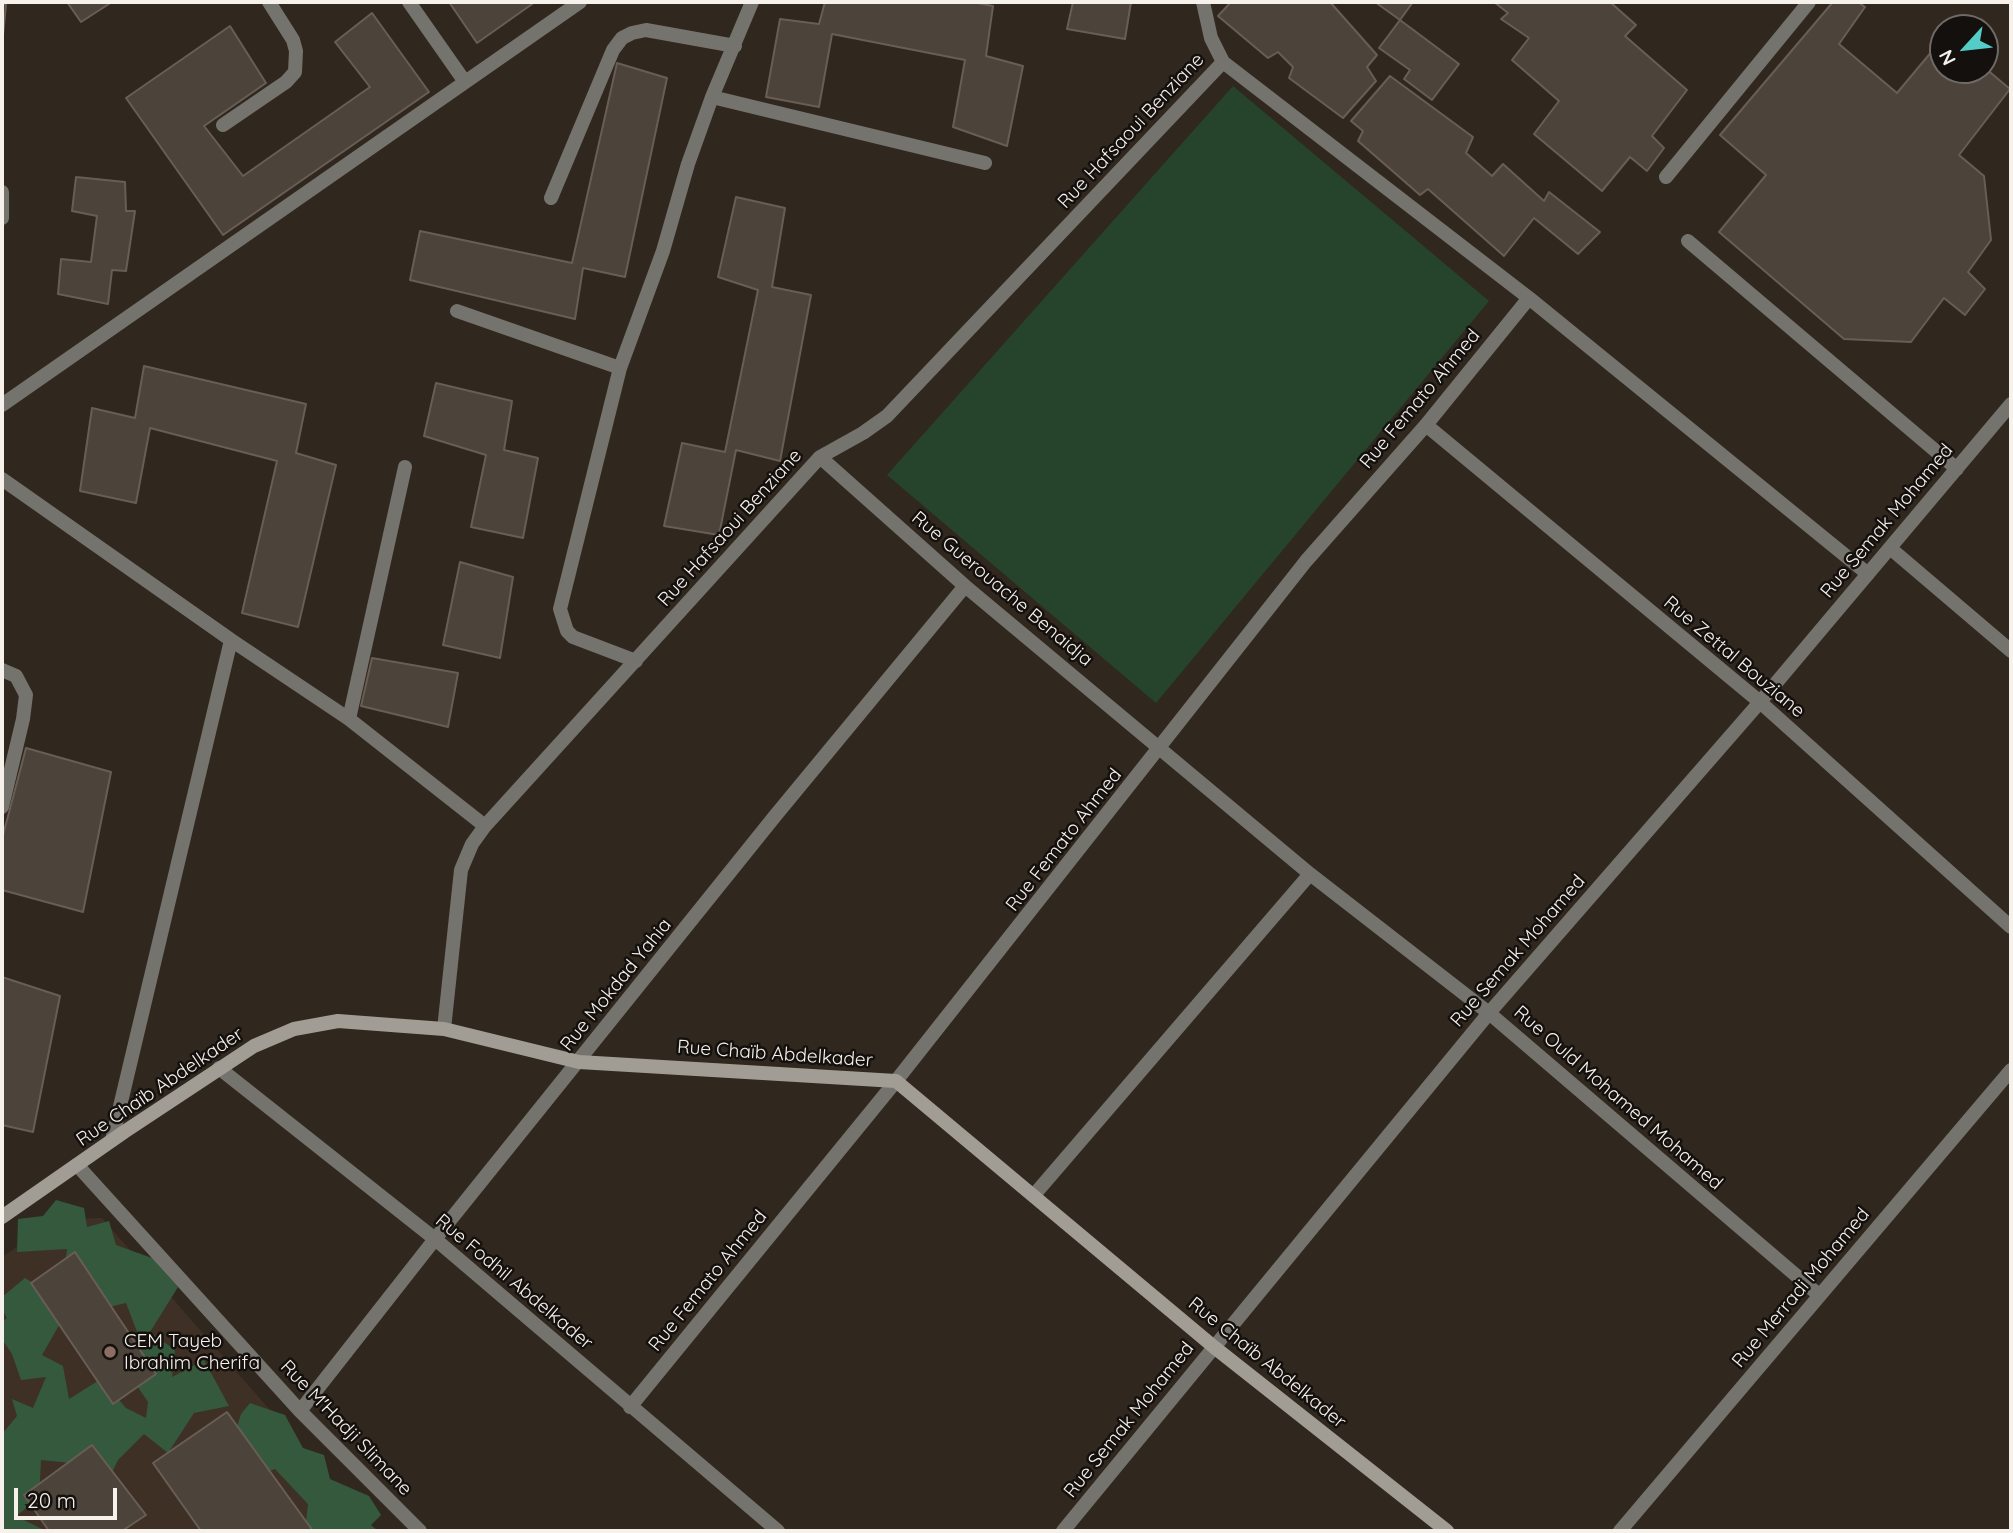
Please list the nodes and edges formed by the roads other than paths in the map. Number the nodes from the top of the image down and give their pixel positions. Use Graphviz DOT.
graph roads {
  1 [pos="269,2"];
  2 [pos="409,2"];
  3 [pos="580,2"];
  4 [pos="752,2"];
  5 [pos="1203,2"];
  6 [pos="1809,2"];
  7 [pos="735,46"];
  8 [pos="1223,62"];
  9 [pos="465,82"];
  10 [pos="712,97"];
  11 [pos="223,125"];
  12 [pos="985,163"];
  13 [pos="1666,177"];
  14 [pos="2,192"];
  15 [pos="551,198"];
  16 [pos="2,218"];
  17 [pos="1688,241"];
  18 [pos="1529,298"];
  19 [pos="457,311"];
  20 [pos="620,368"];
  21 [pos="2011,404"];
  22 [pos="2,405"];
  23 [pos="1426,425"];
  24 [pos="820,457"];
  25 [pos="405,467"];
  26 [pos="1957,469"];
  27 [pos="2,479"];
  28 [pos="1890,548"];
  29 [pos="1868,573"];
  30 [pos="965,586"];
  31 [pos="231,640"];
  32 [pos="2011,651"];
  33 [pos="636,661"];
  34 [pos="2,670"];
  35 [pos="1760,702"];
  36 [pos="349,719"];
  37 [pos="1160,749"];
  38 [pos="2,807"];
  39 [pos="485,826"];
  40 [pos="1310,874"];
  41 [pos="2011,927"];
  42 [pos="1489,1013"];
  43 [pos="444,1029"];
  44 [pos="579,1062"];
  45 [pos="219,1068"];
  46 [pos="2011,1070"];
  47 [pos="896,1081"];
  48 [pos="113,1140"];
  49 [pos="77,1165"];
  50 [pos="1034,1195"];
  51 [pos="2,1217"];
  52 [pos="435,1239"];
  53 [pos="1819,1295"];
  54 [pos="1214,1346"];
  55 [pos="630,1407"];
  56 [pos="300,1411"];
  57 [pos="420,1531"];
  58 [pos="778,1531"];
  59 [pos="1063,1531"];
  60 [pos="1447,1531"];
  61 [pos="1620,1531"];
  1 -- 11 [label="street"];
  2 -- 9 [label="street"];
  3 -- 9 [label="street"];
  4 -- 7 [label="street"];
  5 -- 8 [label="street"];
  6 -- 13 [label="street"];
  7 -- 10 [label="street"];
  7 -- 15 [label="street"];
  8 -- 18 [label="street"];
  8 -- 24 [label="street, Rue Hafsaoui Benziane"];
  9 -- 22 [label="street"];
  10 -- 12 [label="street"];
  10 -- 20 [label="street"];
  14 -- 16 [label="street"];
  17 -- 26 [label="street"];
  18 -- 23 [label="street, Rue Femato Ahmed"];
  18 -- 29 [label="street"];
  19 -- 20 [label="street"];
  20 -- 33 [label="street"];
  21 -- 26 [label="street, Rue Semak Mohamed"];
  23 -- 35 [label="street, Rue Zettal Bouziane"];
  23 -- 37 [label="street, Rue Femato Ahmed"];
  24 -- 30 [label="street, Rue Guerouache Benaidja"];
  24 -- 33 [label="street, Rue Hafsaoui Benziane"];
  25 -- 36 [label="street"];
  26 -- 28 [label="street, Rue Semak Mohamed"];
  27 -- 31 [label="street"];
  28 -- 29 [label="street, Rue Semak Mohamed"];
  28 -- 32 [label="street"];
  29 -- 35 [label="street, Rue Semak Mohamed"];
  30 -- 37 [label="street, Rue Guerouache Benaidja"];
  30 -- 44 [label="street, Rue Mokdad Yahia"];
  31 -- 36 [label="street"];
  31 -- 48 [label="street"];
  33 -- 39 [label="street, Rue Hafsaoui Benziane"];
  34 -- 38 [label="street"];
  35 -- 41 [label="street, Rue Zettal Bouziane"];
  35 -- 42 [label="street, Rue Semak Mohamed"];
  36 -- 39 [label="street"];
  37 -- 40 [label="street, Rue Ould Mohamed Mohamed"];
  37 -- 47 [label="street, Rue Femato Ahmed"];
  39 -- 43 [label="street, Rue Hafsaoui Benziane"];
  40 -- 42 [label="street, Rue Ould Mohamed Mohamed"];
  40 -- 50 [label="street"];
  42 -- 53 [label="street, Rue Ould Mohamed Mohamed"];
  42 -- 54 [label="street, Rue Semak Mohamed"];
  43 -- 44 [label="street, Rue Chaïb Abdelkader"];
  43 -- 45 [label="street, Rue Chaïb Abdelkader"];
  44 -- 47 [label="street, Rue Chaïb Abdelkader"];
  44 -- 52 [label="street, Rue Mokdad Yahia"];
  45 -- 48 [label="street, Rue Chaïb Abdelkader"];
  45 -- 52 [label="street, Rue Fodhil Abdelkader"];
  46 -- 53 [label="street, Rue Merradi Mohamed"];
  47 -- 50 [label="street, Rue Chaïb Abdelkader"];
  47 -- 55 [label="street, Rue Femato Ahmed"];
  48 -- 49 [label="street, Rue Chaïb Abdelkader"];
  49 -- 51 [label="street, Rue Chaïb Abdelkader"];
  49 -- 56 [label="street, Rue M'Hadji Slimane"];
  50 -- 54 [label="street, Rue Chaïb Abdelkader"];
  52 -- 55 [label="street, Rue Fodhil Abdelkader"];
  52 -- 56 [label="street, Rue Mokdad Yahia"];
  53 -- 61 [label="street, Rue Merradi Mohamed"];
  54 -- 59 [label="street, Rue Semak Mohamed"];
  54 -- 60 [label="street, Rue Chaïb Abdelkader"];
  55 -- 58 [label="street, Rue Fodhil Abdelkader"];
  56 -- 57 [label="street, Rue M'Hadji Slimane"];
}
